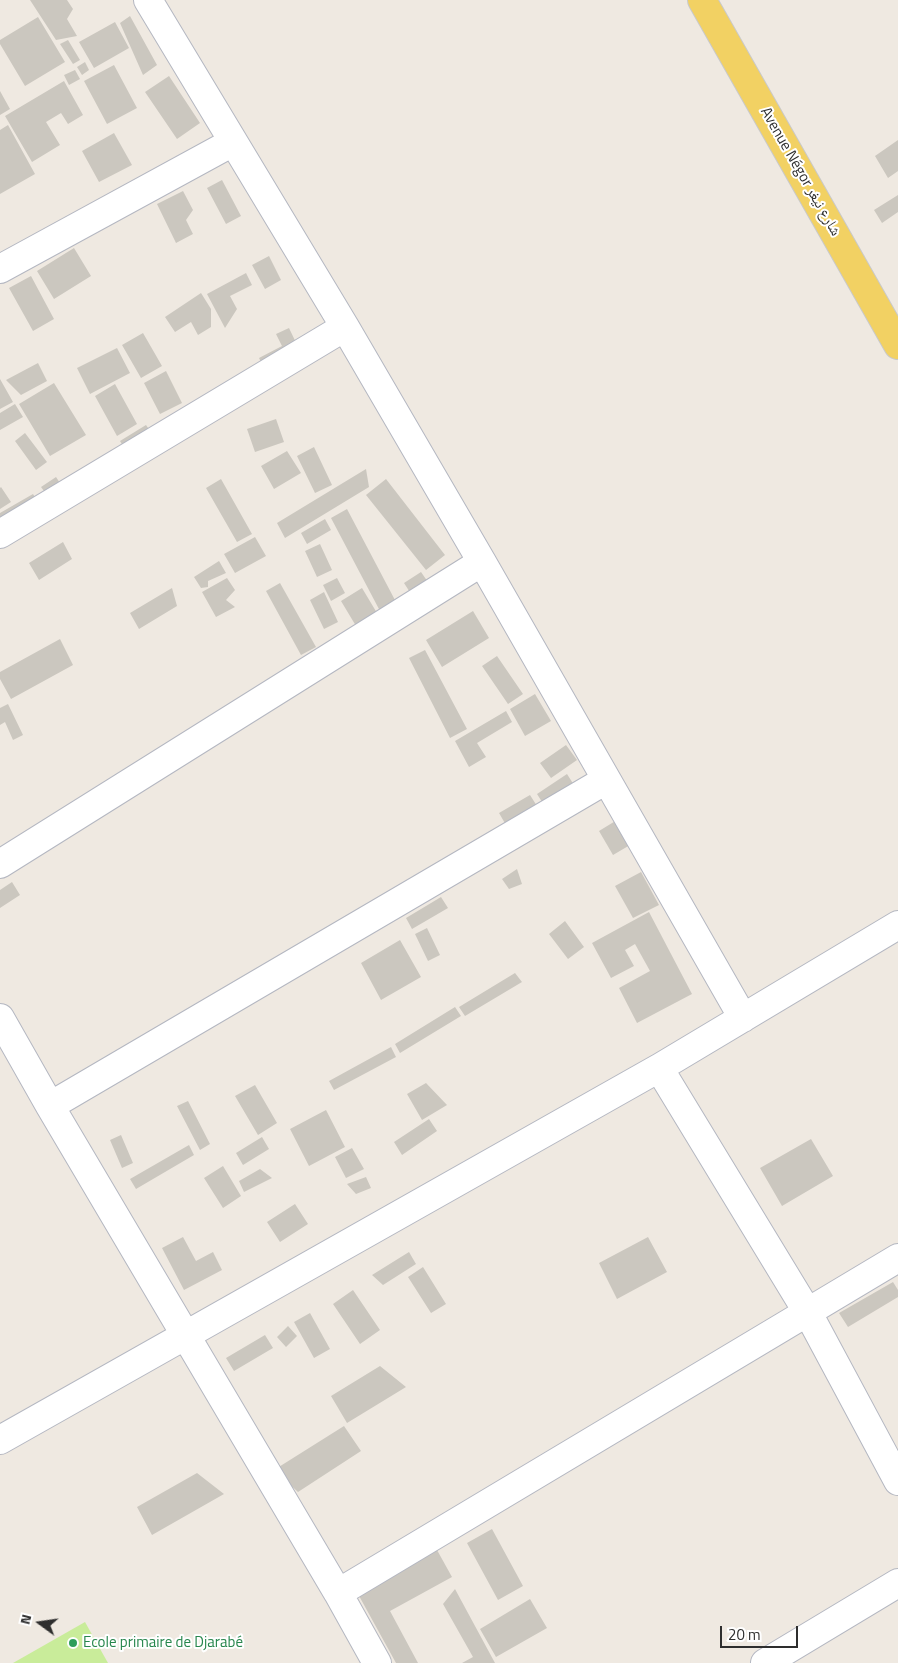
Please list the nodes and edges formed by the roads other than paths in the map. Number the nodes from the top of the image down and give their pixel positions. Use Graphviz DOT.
graph roads {
  1 [pos="148,0"];
  2 [pos="702,0"];
  3 [pos="233,142"];
  4 [pos="0,269"];
  5 [pos="345,327"];
  6 [pos="898,345"];
  7 [pos="0,534"];
  8 [pos="482,562"];
  9 [pos="606,780"];
  10 [pos="0,864"];
  11 [pos="898,925"];
  12 [pos="0,1018"];
  13 [pos="743,1018"];
  14 [pos="659,1068"];
  15 [pos="50,1106"];
  16 [pos="898,1258"];
  17 [pos="808,1312"];
  18 [pos="186,1335"];
  19 [pos="0,1440"];
  20 [pos="898,1481"];
  21 [pos="898,1583"];
  22 [pos="338,1593"];
  23 [pos="377,1663"];
  24 [pos="765,1663"];
  1 -- 3 [label="street"];
  2 -- 6 [label="main road, Avenue Négor شارع نيغر"];
  3 -- 4 [label="street"];
  3 -- 5 [label="street"];
  5 -- 7 [label="street"];
  5 -- 8 [label="street"];
  8 -- 9 [label="street"];
  8 -- 10 [label="street"];
  9 -- 13 [label="street"];
  9 -- 15 [label="street"];
  11 -- 13 [label="street"];
  12 -- 15 [label="street"];
  13 -- 14 [label="street"];
  14 -- 17 [label="street"];
  14 -- 18 [label="street"];
  15 -- 18 [label="street"];
  16 -- 17 [label="street"];
  17 -- 20 [label="street"];
  17 -- 22 [label="street"];
  18 -- 19 [label="street"];
  18 -- 22 [label="street"];
  21 -- 24 [label="street"];
  22 -- 23 [label="street"];
}
